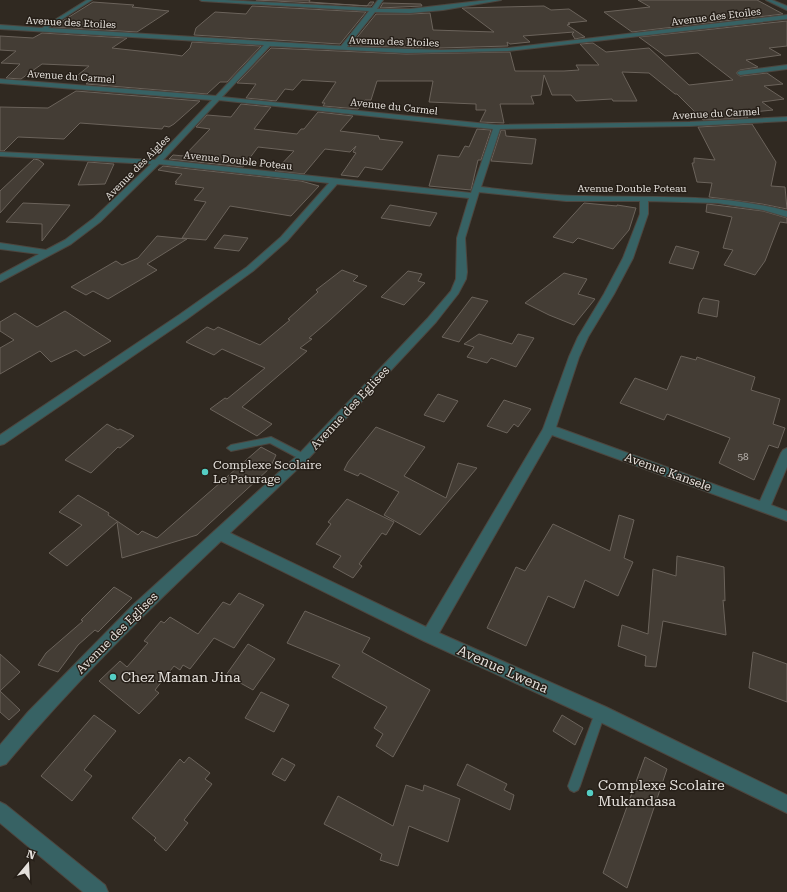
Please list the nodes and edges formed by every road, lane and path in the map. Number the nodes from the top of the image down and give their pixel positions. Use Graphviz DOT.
graph roads {
  1 [pos="90,0"];
  2 [pos="202,0"];
  3 [pos="381,0"];
  4 [pos="499,0"];
  5 [pos="768,0"];
  6 [pos="787,8"];
  7 [pos="373,10"];
  8 [pos="787,17"];
  9 [pos="0,27"];
  10 [pos="43,29"];
  11 [pos="268,44"];
  12 [pos="344,48"];
  13 [pos="787,67"];
  14 [pos="740,73"];
  15 [pos="0,81"];
  16 [pos="217,98"];
  17 [pos="787,119"];
  18 [pos="497,127"];
  19 [pos="0,154"];
  20 [pos="157,162"];
  21 [pos="335,181"];
  22 [pos="475,193"];
  23 [pos="644,198"];
  24 [pos="787,214"];
  25 [pos="0,246"];
  26 [pos="48,253"];
  27 [pos="0,279"];
  28 [pos="548,429"];
  29 [pos="0,441"];
  30 [pos="231,448"];
  31 [pos="787,453"];
  32 [pos="303,457"];
  33 [pos="764,507"];
  34 [pos="787,516"];
  35 [pos="219,534"];
  36 [pos="429,636"];
  37 [pos="600,712"];
  38 [pos="0,758"];
  39 [pos="574,786"];
  40 [pos="787,804"];
  41 [pos="0,811"];
  42 [pos="98,892"];
  1 -- 10 [label="street"];
  2 -- 7 [label="street"];
  3 -- 7 [label="street"];
  4 -- 7 [label="street"];
  5 -- 6 [label="street"];
  7 -- 12 [label="street"];
  8 -- 12 [label="street, Avenue des Etoiles"];
  9 -- 10 [label="street, Avenue des Etoiles"];
  10 -- 11 [label="street, Avenue des Etoiles"];
  11 -- 12 [label="street, Avenue des Etoiles"];
  11 -- 16 [label="street, Avenue des Aigles"];
  13 -- 14 [label="street"];
  15 -- 16 [label="street, Avenue du Carmel"];
  16 -- 18 [label="street, Avenue du Carmel"];
  16 -- 20 [label="street, Avenue des Aigles"];
  17 -- 18 [label="street, Avenue du Carmel"];
  18 -- 22 [label="street, Avenue des Eglises"];
  19 -- 20 [label="street, Avenue Double Poteau"];
  20 -- 21 [label="street, Avenue Double Poteau"];
  20 -- 26 [label="street, Avenue des Aigles"];
  21 -- 22 [label="street, Avenue Double Poteau"];
  21 -- 29 [label="street"];
  22 -- 23 [label="street, Avenue Double Poteau"];
  22 -- 32 [label="street, Avenue des Eglises"];
  23 -- 24 [label="street, Avenue Double Poteau"];
  23 -- 28 [label="street"];
  25 -- 26 [label="street"];
  26 -- 27 [label="street, Avenue des Aigles"];
  28 -- 33 [label="street, Avenue Kansele"];
  28 -- 36 [label="street"];
  30 -- 32 [label="lane"];
  31 -- 33 [label="street"];
  32 -- 35 [label="street, Avenue des Eglises"];
  33 -- 34 [label="street, Avenue Kansele"];
  35 -- 36 [label="street, Avenue Lwena"];
  35 -- 38 [label="street, Avenue des Eglises"];
  36 -- 37 [label="street, Avenue Lwena"];
  37 -- 39 [label="lane"];
  37 -- 40 [label="street, Avenue Lwena"];
  41 -- 42 [label="street"];
}
